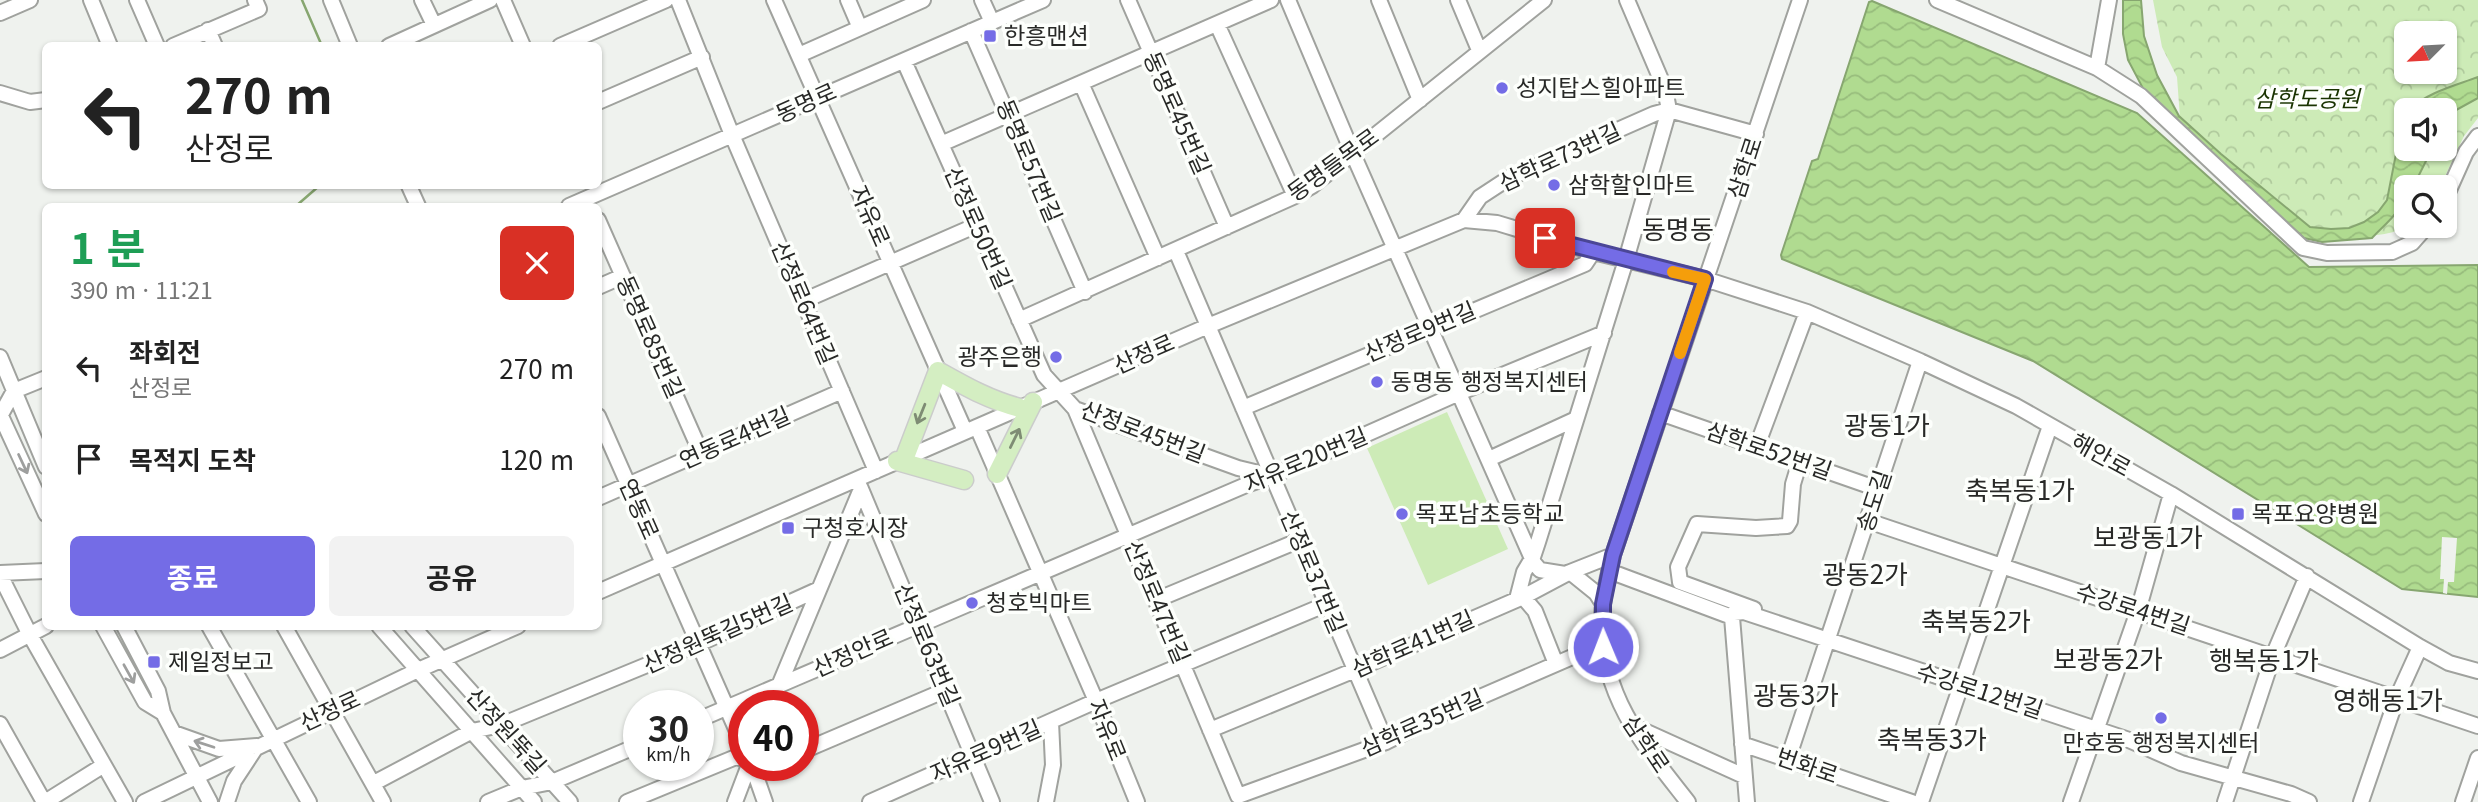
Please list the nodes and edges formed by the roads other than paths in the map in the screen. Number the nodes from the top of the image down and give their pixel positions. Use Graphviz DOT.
graph roads {
  1 [pos="30,0"];
  2 [pos="91,0"];
  3 [pos="138,0"];
  4 [pos="331,0"];
  5 [pos="422,0"];
  6 [pos="490,0"];
  7 [pos="503,0"];
  8 [pos="666,0"];
  9 [pos="678,0"];
  10 [pos="774,0"];
  11 [pos="848,0"];
  12 [pos="923,0"];
  13 [pos="982,0"];
  14 [pos="1128,0"];
  15 [pos="1271,0"];
  16 [pos="1288,0"];
  17 [pos="1378,0"];
  18 [pos="1458,0"];
  19 [pos="1628,0"];
  20 [pos="1800,0"];
  21 [pos="1937,0"];
  22 [pos="2109,0"];
  23 [pos="1037,1"];
  24 [pos="1540,1"];
  25 [pos="257,4"];
  26 [pos="0,13"];
  27 [pos="992,22"];
  28 [pos="1217,23"];
  29 [pos="434,26"];
  30 [pos="860,27"];
  31 [pos="208,30"];
  32 [pos="971,31"];
  33 [pos="108,42"];
  34 [pos="155,42"];
  35 [pos="182,42"];
  36 [pos="213,42"];
  37 [pos="348,42"];
  38 [pos="398,42"];
  39 [pos="521,42"];
  40 [pos="568,42"];
  41 [pos="1479,50"];
  42 [pos="1151,52"];
  43 [pos="799,55"];
  44 [pos="702,57"];
  45 [pos="904,61"];
  46 [pos="2096,68"];
  47 [pos="1081,83"];
  48 [pos="0,93"];
  49 [pos="818,98"];
  50 [pos="42,100"];
  51 [pos="602,100"];
  52 [pos="1420,100"];
  53 [pos="1669,110"];
  54 [pos="1009,114"];
  55 [pos="1756,134"];
  56 [pos="732,135"];
  57 [pos="2478,136"];
  58 [pos="941,144"];
  59 [pos="1353,153"];
  60 [pos="2456,175"];
  61 [pos="1295,196"];
  62 [pos="588,197"];
  63 [pos="1464,220"];
  64 [pos="977,225"];
  65 [pos="1227,227"];
  66 [pos="602,229"];
  67 [pos="2416,238"];
  68 [pos="1395,247"];
  69 [pos="1175,251"];
  70 [pos="1594,252"];
  71 [pos="1158,258"];
  72 [pos="1626,260"];
  73 [pos="891,263"];
  74 [pos="623,276"];
  75 [pos="1705,279"];
  76 [pos="602,285"];
  77 [pos="1085,292"];
  78 [pos="803,301"];
  79 [pos="1807,312"];
  80 [pos="1019,320"];
  81 [pos="1208,326"];
  82 [pos="1430,328"];
  83 [pos="1604,333"];
  84 [pos="0,357"];
  85 [pos="1920,361"];
  86 [pos="938,370"];
  87 [pos="42,380"];
  88 [pos="14,391"];
  89 [pos="842,391"];
  90 [pos="1059,391"];
  91 [pos="1459,393"];
  92 [pos="1026,405"];
  93 [pos="1243,408"];
  94 [pos="1075,409"];
  95 [pos="1660,413"];
  96 [pos="0,415"];
  97 [pos="1576,419"];
  98 [pos="602,425"];
  99 [pos="2050,426"];
  100 [pos="971,429"];
  101 [pos="1757,446"];
  102 [pos="701,453"];
  103 [pos="42,458"];
  104 [pos="901,459"];
  105 [pos="1489,459"];
  106 [pos="1800,461"];
  107 [pos="876,471"];
  108 [pos="997,474"];
  109 [pos="1272,476"];
  110 [pos="964,480"];
  111 [pos="859,484"];
  112 [pos="628,485"];
  113 [pos="1878,489"];
  114 [pos="2171,494"];
  115 [pos="602,496"];
  116 [pos="42,505"];
  117 [pos="1868,521"];
  118 [pos="1128,535"];
  119 [pos="1300,540"];
  120 [pos="1613,555"];
  121 [pos="1533,557"];
  122 [pos="663,564"];
  123 [pos="2001,565"];
  124 [pos="42,571"];
  125 [pos="1039,572"];
  126 [pos="1609,572"];
  127 [pos="1567,573"];
  128 [pos="0,574"];
  129 [pos="2307,576"];
  130 [pos="1007,586"];
  131 [pos="602,590"];
  132 [pos="817,590"];
  133 [pos="1520,598"];
  134 [pos="1156,600"];
  135 [pos="1327,604"];
  136 [pos="1603,604"];
  137 [pos="2138,611"];
  138 [pos="1732,617"];
  139 [pos="1773,622"];
  140 [pos="919,624"];
  141 [pos="42,628"];
  142 [pos="105,630"];
  143 [pos="126,630"];
  144 [pos="211,630"];
  145 [pos="286,630"];
  146 [pos="382,630"];
  147 [pos="416,630"];
  148 [pos="510,630"];
  149 [pos="30,635"];
  150 [pos="1828,640"];
  151 [pos="698,644"];
  152 [pos="1603,647"];
  153 [pos="2420,647"];
  154 [pos="0,650"];
  155 [pos="2273,656"];
  156 [pos="442,660"];
  157 [pos="1556,664"];
  158 [pos="1183,665"];
  159 [pos="1355,670"];
  160 [pos="416,671"];
  161 [pos="2478,671"];
  162 [pos="1961,684"];
  163 [pos="778,686"];
  164 [pos="777,690"];
  165 [pos="946,690"];
  166 [pos="2396,700"];
  167 [pos="1096,701"];
  168 [pos="726,708"];
  169 [pos="333,710"];
  170 [pos="728,712"];
  171 [pos="163,713"];
  172 [pos="714,713"];
  173 [pos="1057,718"];
  174 [pos="0,723"];
  175 [pos="501,725"];
  176 [pos="1629,725"];
  177 [pos="2478,726"];
  178 [pos="1210,730"];
  179 [pos="2098,730"];
  180 [pos="471,731"];
  181 [pos="174,733"];
  182 [pos="274,738"];
  183 [pos="1386,742"];
  184 [pos="819,744"];
  185 [pos="1742,744"];
  186 [pos="257,746"];
  187 [pos="623,752"];
  188 [pos="974,757"];
  189 [pos="2478,758"];
  190 [pos="1788,759"];
  191 [pos="728,760"];
  192 [pos="104,765"];
  193 [pos="197,776"];
  194 [pos="1744,776"];
  195 [pos="2232,779"];
  196 [pos="744,781"];
  197 [pos="756,781"];
  198 [pos="552,782"];
  199 [pos="374,783"];
  200 [pos="522,788"];
  201 [pos="1238,796"];
  202 [pos="45,802"];
  203 [pos="125,802"];
  204 [pos="144,802"];
  205 [pos="210,802"];
  206 [pos="227,802"];
  207 [pos="309,802"];
  208 [pos="383,802"];
  209 [pos="488,802"];
  210 [pos="534,802"];
  211 [pos="570,802"];
  212 [pos="627,802"];
  213 [pos="735,802"];
  214 [pos="765,802"];
  215 [pos="870,802"];
  216 [pos="992,802"];
  217 [pos="1046,802"];
  218 [pos="1137,802"];
  219 [pos="1688,802"];
  220 [pos="1747,802"];
  221 [pos="1912,802"];
  222 [pos="1921,802"];
  223 [pos="2071,802"];
  224 [pos="2225,802"];
  225 [pos="2309,802"];
  226 [pos="2361,802"];
  227 [pos="2463,802"];
  1 -- 26 [label="street"];
  2 -- 33 [label="street"];
  3 -- 34 [label="street"];
  4 -- 37 [label="street"];
  5 -- 29 [label="street"];
  6 -- 29 [label="street"];
  7 -- 39 [label="street"];
  8 -- 40 [label="street"];
  9 -- 44 [label="street, 산정로64번길"];
  10 -- 43 [label="street, 자유로"];
  11 -- 30 [label="street"];
  12 -- 30 [label="street"];
  13 -- 27 [label="street"];
  14 -- 42 [label="street, 동명로45번길"];
  15 -- 28 [label="street"];
  16 -- 59 [label="street"];
  17 -- 52 [label="street"];
  18 -- 41 [label="street"];
  19 -- 53 [label="street"];
  20 -- 55 [label="street, 삼학로"];
  21 -- 46 [label="street"];
  22 -- 46 [label="street"];
  23 -- 27 [label="street, 동명로"];
  24 -- 41 [label="street, 동명들목로"];
  25 -- 31 [label="street"];
  27 -- 32 [label="street, 동명로"];
  28 -- 42 [label="street"];
  28 -- 61 [label="street"];
  29 -- 38 [label="street"];
  30 -- 43 [label="street"];
  31 -- 35 [label="street"];
  31 -- 36 [label="street"];
  32 -- 45 [label="street, 동명로"];
  32 -- 54 [label="street, 동명로57번길"];
  41 -- 52 [label="street, 동명들목로"];
  42 -- 47 [label="street"];
  42 -- 65 [label="street, 동명로45번길"];
  43 -- 49 [label="street, 자유로"];
  44 -- 51 [label="street"];
  44 -- 56 [label="street, 산정로64번길"];
  45 -- 49 [label="street, 동명로"];
  45 -- 58 [label="street, 산정로50번길"];
  46 -- 67 [label="street"];
  47 -- 54 [label="street"];
  47 -- 71 [label="street"];
  48 -- 50 [label="street"];
  49 -- 56 [label="street, 동명로"];
  49 -- 73 [label="street, 자유로"];
  52 -- 59 [label="street, 동명들목로"];
  53 -- 55 [label="street"];
  53 -- 63 [label="street, 삼학로73번길"];
  53 -- 72 [label="street"];
  54 -- 58 [label="street"];
  54 -- 77 [label="street, 동명로57번길"];
  55 -- 75 [label="street, 삼학로"];
  56 -- 62 [label="street, 동명로"];
  56 -- 78 [label="street, 산정로64번길"];
  57 -- 60 [label="street"];
  58 -- 64 [label="street, 산정로50번길"];
  59 -- 61 [label="street, 동명들목로"];
  59 -- 68 [label="street"];
  61 -- 65 [label="street, 동명들목로"];
  63 -- 68 [label="street, 산정로"];
  63 -- 70 [label="street, 산정로"];
  64 -- 73 [label="street"];
  64 -- 80 [label="street, 산정로50번길"];
  65 -- 69 [label="street, 동명들목로"];
  66 -- 74 [label="street, 동명로85번길"];
  68 -- 81 [label="street, 산정로"];
  68 -- 82 [label="street"];
  69 -- 71 [label="street, 동명들목로"];
  69 -- 81 [label="street, 산정로37번길"];
  70 -- 72 [label="street, 산정로"];
  70 -- 82 [label="street, 산정로9번길"];
  71 -- 77 [label="street, 동명들목로"];
  72 -- 75 [label="street, 산정로"];
  72 -- 83 [label="street"];
  73 -- 78 [label="street"];
  73 -- 86 [label="street, 자유로"];
  74 -- 76 [label="street"];
  74 -- 102 [label="street, 동명로85번길"];
  75 -- 79 [label="street, 해안로"];
  75 -- 95 [label="street, 삼학로"];
  77 -- 80 [label="street, 동명들목로"];
  78 -- 89 [label="street, 산정로64번길"];
  79 -- 85 [label="street, 해안로"];
  79 -- 101 [label="street"];
  80 -- 90 [label="street, 산정로50번길"];
  81 -- 90 [label="street, 산정로"];
  81 -- 93 [label="street, 산정로37번길"];
  82 -- 91 [label="street"];
  82 -- 93 [label="street, 산정로9번길"];
  83 -- 91 [label="street, 자유로20번길"];
  83 -- 97 [label="street"];
  84 -- 88 [label="street"];
  85 -- 99 [label="street, 해안로"];
  85 -- 113 [label="street, 송도길"];
  86 -- 92 [label="main road"];
  86 -- 100 [label="street, 자유로"];
  86 -- 104 [label="main road, one-way"];
  87 -- 88 [label="street"];
  88 -- 96 [label="street"];
  88 -- 103 [label="street"];
  89 -- 102 [label="street, 연동로4번길"];
  89 -- 107 [label="street, 산정로64번길"];
  90 -- 92 [label="street, 산정로"];
  90 -- 94 [label="street, 산정로45번길"];
  91 -- 105 [label="street"];
  91 -- 109 [label="street, 자유로20번길"];
  92 -- 100 [label="street, 산정로"];
  108 -- 92 [label="main road, one-way"];
  93 -- 109 [label="street, 산정로37번길"];
  94 -- 109 [label="street, 산정로45번길"];
  94 -- 118 [label="street, 산정로47번길"];
  95 -- 101 [label="street, 삼학로52번길"];
  95 -- 120 [label="street, 삼학로"];
  96 -- 116 [label="street, one-way"];
  97 -- 105 [label="street"];
  97 -- 121 [label="street"];
  98 -- 112 [label="street, 연동로"];
  99 -- 114 [label="street, 해안로"];
  99 -- 123 [label="street"];
  100 -- 104 [label="street, 산정로"];
  100 -- 108 [label="street, 자유로"];
  101 -- 106 [label="street, 삼학로52번길"];
  102 -- 112 [label="street, 연동로4번길"];
  104 -- 107 [label="street, 산정로"];
  104 -- 110 [label="main road"];
  105 -- 121 [label="street"];
  106 -- 113 [label="street, 삼학로52번길"];
  106 -- 139 [label="street"];
  107 -- 111 [label="street, 산정로"];
  108 -- 125 [label="street, 자유로"];
  109 -- 118 [label="street, 자유로20번길"];
  109 -- 119 [label="street, 산정로37번길"];
  111 -- 122 [label="street, 산정로"];
  111 -- 132 [label="street"];
  111 -- 140 [label="street, 산정로63번길"];
  112 -- 115 [label="street, 연동로4번길"];
  112 -- 122 [label="street, 연동로"];
  113 -- 117 [label="street, 송도길"];
  114 -- 129 [label="street, 해안로"];
  114 -- 137 [label="street"];
  117 -- 123 [label="street, 수강로4번길"];
  117 -- 150 [label="street, 송도길"];
  118 -- 125 [label="street, 자유로20번길"];
  118 -- 134 [label="street, 산정로47번길"];
  119 -- 134 [label="street"];
  119 -- 135 [label="street, 산정로37번길"];
  120 -- 126 [label="street, 삼학로"];
  120 -- 127 [label="street, 삼학로41번길"];
  121 -- 127 [label="street"];
  121 -- 133 [label="street"];
  122 -- 131 [label="street, 산정로"];
  122 -- 151 [label="street, 연동로"];
  123 -- 137 [label="street, 수강로4번길"];
  123 -- 162 [label="street"];
  124 -- 128 [label="street"];
  125 -- 130 [label="street, 자유로20번길"];
  125 -- 167 [label="street, 자유로"];
  126 -- 136 [label="street, 삼학로"];
  126 -- 138 [label="street, 수강로12번길"];
  127 -- 133 [label="street, 삼학로41번길"];
  127 -- 136 [label="street"];
  128 -- 149 [label="street"];
  129 -- 153 [label="street, 해안로"];
  129 -- 155 [label="street"];
  130 -- 140 [label="street, 산정안로"];
  132 -- 151 [label="street, 산정원뚝길5번길"];
  132 -- 163 [label="street"];
  133 -- 157 [label="street"];
  133 -- 159 [label="street, 삼학로41번길"];
  134 -- 158 [label="street, 산정로47번길"];
  135 -- 158 [label="street, 자유로9번길"];
  135 -- 159 [label="street, 산정로37번길"];
  136 -- 152 [label="street, 삼학로"];
  137 -- 155 [label="street, 수강로4번길"];
  137 -- 179 [label="street"];
  138 -- 139 [label="street, 수강로12번길"];
  138 -- 185 [label="street"];
  139 -- 150 [label="street, 수강로12번길"];
  140 -- 163 [label="street, 산정안로"];
  140 -- 165 [label="street, 산정로63번길"];
  141 -- 149 [label="street"];
  142 -- 171 [label="street, one-way"];
  143 -- 171 [label="street"];
  144 -- 182 [label="street"];
  145 -- 169 [label="street"];
  146 -- 160 [label="street"];
  147 -- 156 [label="street, 산정원뚝길"];
  148 -- 156 [label="street, 산정로"];
  149 -- 154 [label="street"];
  149 -- 192 [label="street"];
  150 -- 162 [label="street, 수강로12번길"];
  150 -- 190 [label="street, 송도길"];
  151 -- 168 [label="street, 연동로"];
  151 -- 175 [label="street, 산정원뚝길5번길"];
  152 -- 157 [label="street, 삼학로35번길"];
  152 -- 176 [label="street, 삼학로"];
  153 -- 161 [label="street, 해안로"];
  153 -- 166 [label="street"];
  155 -- 166 [label="street, 수강로4번길"];
  155 -- 195 [label="street"];
  156 -- 160 [label="street, 산정로"];
  156 -- 175 [label="street, 산정원뚝길"];
  157 -- 183 [label="street, 삼학로35번길"];
  158 -- 167 [label="street, 자유로9번길"];
  158 -- 178 [label="street, 산정로47번길"];
  159 -- 178 [label="street, 삼학로41번길"];
  159 -- 183 [label="street, 산정로37번길"];
  160 -- 169 [label="street, 산정로"];
  160 -- 180 [label="street"];
  162 -- 179 [label="street, 수강로12번길"];
  162 -- 222 [label="street"];
  163 -- 164 [label="street"];
  163 -- 168 [label="street, 산정안로"];
  165 -- 184 [label="street"];
  165 -- 188 [label="street, 산정로63번길"];
  166 -- 177 [label="street, 수강로4번길"];
  166 -- 226 [label="street"];
  167 -- 173 [label="street, 자유로9번길"];
  167 -- 218 [label="street, 자유로"];
  168 -- 170 [label="street, 연동로"];
  168 -- 172 [label="street, 산정안로"];
  169 -- 182 [label="street, 산정로"];
  169 -- 199 [label="street"];
  171 -- 181 [label="street"];
  173 -- 188 [label="street, 자유로9번길"];
  173 -- 217 [label="street"];
  174 -- 202 [label="street"];
  175 -- 180 [label="street, 산정원뚝길5번길"];
  175 -- 198 [label="street, 산정원뚝길"];
  176 -- 194 [label="street"];
  176 -- 219 [label="street, 삼학로"];
  178 -- 201 [label="street, 산정로47번길"];
  179 -- 195 [label="street, 수강로12번길"];
  179 -- 223 [label="street"];
  180 -- 199 [label="street, 산정원뚝길5번길"];
  180 -- 200 [label="street"];
  186 -- 181 [label="street, one-way"];
  181 -- 193 [label="street"];
  182 -- 186 [label="street, 산정로"];
  182 -- 207 [label="street"];
  183 -- 201 [label="street, 삼학로35번길"];
  185 -- 190 [label="street, 번화로"];
  185 -- 194 [label="street"];
  186 -- 193 [label="street, 산정로"];
  186 -- 206 [label="street"];
  187 -- 198 [label="street"];
  188 -- 215 [label="street, 자유로9번길"];
  188 -- 216 [label="street, 산정로63번길"];
  189 -- 227 [label="street"];
  190 -- 221 [label="street, 번화로"];
  191 -- 212 [label="street"];
  192 -- 202 [label="street"];
  192 -- 203 [label="street"];
  193 -- 204 [label="street, 산정로"];
  193 -- 205 [label="street"];
  194 -- 220 [label="street"];
  195 -- 224 [label="street"];
  195 -- 225 [label="street, 수강로12번길"];
  196 -- 213 [label="street"];
  197 -- 214 [label="street"];
  198 -- 200 [label="street"];
  198 -- 211 [label="street, 산정원뚝길"];
  199 -- 208 [label="street"];
  200 -- 209 [label="street"];
  200 -- 210 [label="street"];
}
